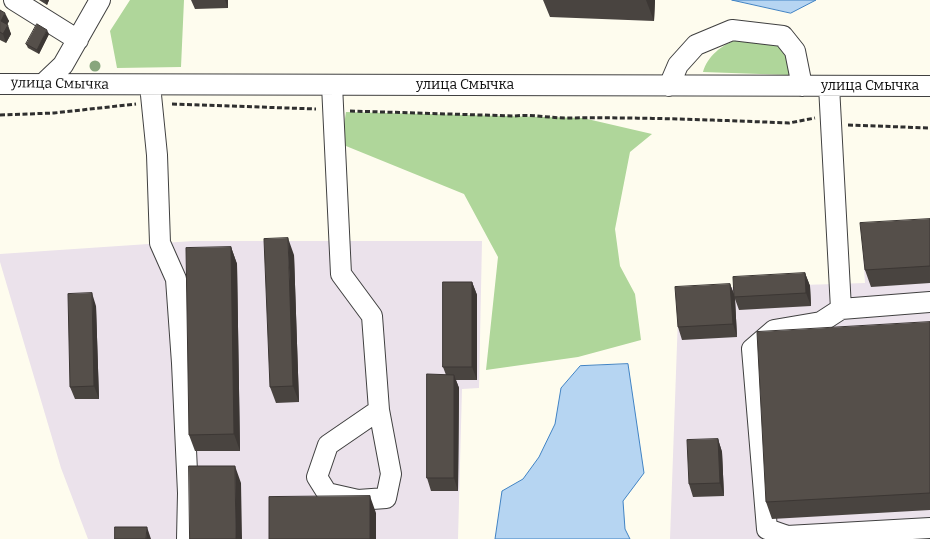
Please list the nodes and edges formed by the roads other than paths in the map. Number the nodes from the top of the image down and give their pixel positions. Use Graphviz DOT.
graph roads {
  1 [pos="14,0"];
  2 [pos="100,0"];
  3 [pos="78,40"];
  4 [pos="0,84"];
  5 [pos="43,84"];
  6 [pos="332,85"];
  7 [pos="669,86"];
  8 [pos="802,86"];
  9 [pos="829,86"];
  10 [pos="930,86"];
  11 [pos="151,94"];
  12 [pos="930,302"];
  13 [pos="841,309"];
  14 [pos="379,410"];
  15 [pos="930,528"];
  16 [pos="187,539"];
  1 -- 3 [label="street"];
  2 -- 3 [label="street"];
  3 -- 5 [label="street"];
  4 -- 5 [label="street, улица Смычка"];
  5 -- 11 [label="street, улица Смычка"];
  6 -- 7 [label="street, улица Смычка"];
  6 -- 11 [label="street, улица Смычка"];
  6 -- 14 [label="street"];
  7 -- 8 [label="street, улица Смычка"];
  7 -- 8 [label="street"];
  8 -- 9 [label="street, улица Смычка"];
  9 -- 10 [label="street, улица Смычка"];
  9 -- 13 [label="street"];
  11 -- 16 [label="street"];
  12 -- 13 [label="street"];
  13 -- 15 [label="street"];
  14 -- 14 [label="street"];
}
